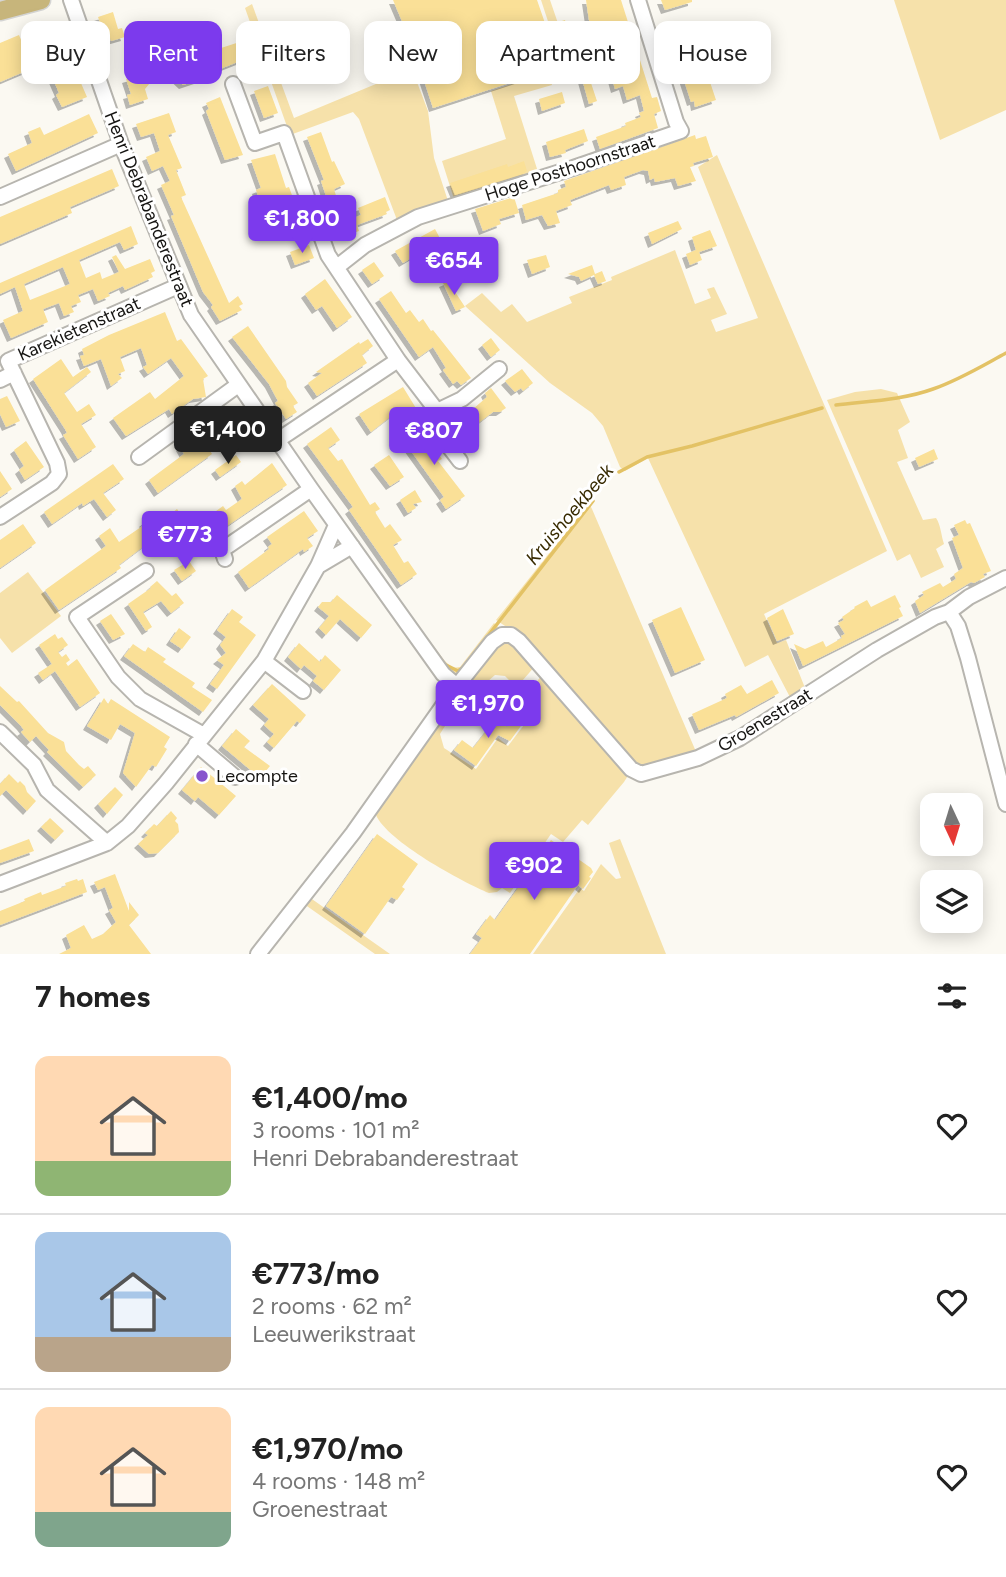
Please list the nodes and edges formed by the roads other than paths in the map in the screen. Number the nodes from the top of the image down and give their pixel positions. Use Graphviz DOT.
graph roads {
  1 [pos="16,0"];
  2 [pos="41,0"];
  3 [pos="71,0"];
  4 [pos="638,0"];
  5 [pos="0,11"];
  6 [pos="233,84"];
  7 [pos="121,144"];
  8 [pos="0,197"];
  9 [pos="337,267"];
  10 [pos="178,286"];
  11 [pos="398,360"];
  12 [pos="499,369"];
  13 [pos="14,373"];
  14 [pos="0,380"];
  15 [pos="238,385"];
  16 [pos="437,411"];
  17 [pos="278,440"];
  18 [pos="139,457"];
  19 [pos="460,461"];
  20 [pos="311,489"];
  21 [pos="0,517"];
  22 [pos="336,524"];
  23 [pos="352,547"];
  24 [pos="225,559"];
  25 [pos="318,566"];
  26 [pos="146,571"];
  27 [pos="1006,578"];
  28 [pos="949,612"];
  29 [pos="264,662"];
  30 [pos="457,687"];
  31 [pos="303,691"];
  32 [pos="0,732"];
  33 [pos="200,739"];
  34 [pos="235,777"];
  35 [pos="1006,804"];
  36 [pos="107,843"];
  37 [pos="0,884"];
  38 [pos="258,954"];
  1 -- 5 [label="main road"];
  2 -- 5 [label="main road"];
  3 -- 7 [label="street, Henri Debrabanderestraat"];
  4 -- 9 [label="street, Hoge Posthoornstraat"];
  6 -- 9 [label="street"];
  7 -- 8 [label="street"];
  7 -- 10 [label="street, Henri Debrabanderestraat"];
  9 -- 11 [label="street"];
  10 -- 13 [label="street, Karekietenstraat"];
  10 -- 15 [label="street, Henri Debrabanderestraat"];
  11 -- 16 [label="street"];
  11 -- 17 [label="street"];
  12 -- 16 [label="street"];
  13 -- 14 [label="street, Karekietenstraat"];
  13 -- 21 [label="street"];
  15 -- 17 [label="street, Henri Debrabanderestraat"];
  15 -- 18 [label="street"];
  16 -- 19 [label="street"];
  17 -- 20 [label="street, Henri Debrabanderestraat"];
  20 -- 22 [label="street, Henri Debrabanderestraat"];
  20 -- 24 [label="street"];
  22 -- 23 [label="street, Henri Debrabanderestraat"];
  22 -- 25 [label="street"];
  23 -- 25 [label="street"];
  23 -- 30 [label="street, Henri Debrabanderestraat"];
  25 -- 29 [label="street"];
  26 -- 33 [label="street"];
  27 -- 28 [label="street, Groenestraat"];
  28 -- 30 [label="street, Groenestraat"];
  28 -- 35 [label="street"];
  29 -- 31 [label="street"];
  29 -- 33 [label="street"];
  30 -- 38 [label="street, Groenestraat"];
  32 -- 36 [label="street"];
  33 -- 34 [label="street"];
  33 -- 36 [label="street"];
  36 -- 37 [label="street"];
}
